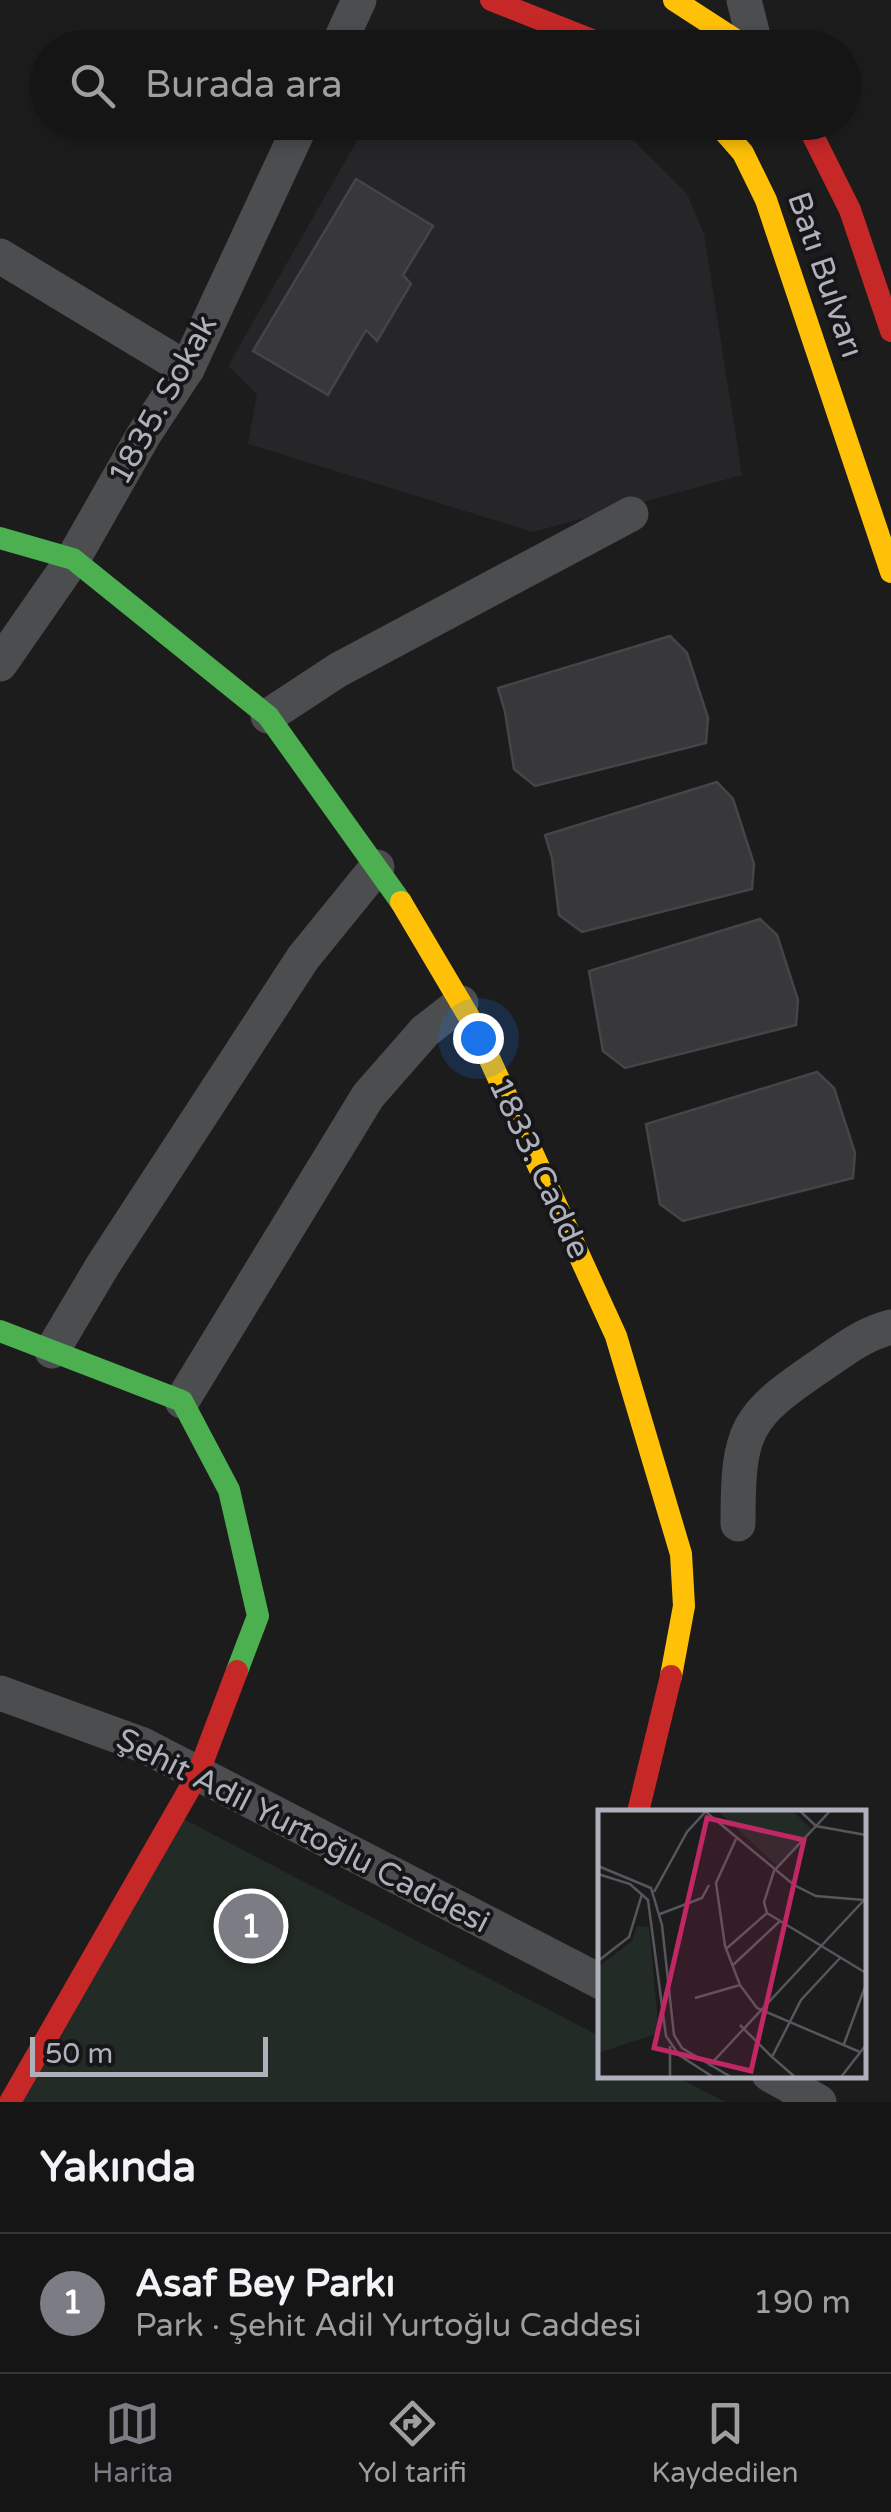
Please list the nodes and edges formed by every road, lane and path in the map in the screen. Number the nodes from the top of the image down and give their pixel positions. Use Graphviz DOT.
graph roads {
  1 [pos="359,0"];
  2 [pos="491,0"];
  3 [pos="674,0"];
  4 [pos="744,0"];
  5 [pos="345,30"];
  6 [pos="567,30"];
  7 [pos="720,30"];
  8 [pos="752,30"];
  9 [pos="294,140"];
  10 [pos="731,140"];
  11 [pos="815,140"];
  12 [pos="0,256"];
  13 [pos="891,331"];
  14 [pos="186,369"];
  15 [pos="631,514"];
  16 [pos="0,538"];
  17 [pos="74,559"];
  18 [pos="891,572"];
  19 [pos="0,664"];
  20 [pos="268,716"];
  21 [pos="377,867"];
  22 [pos="461,1003"];
  23 [pos="891,1327"];
  24 [pos="0,1332"];
  25 [pos="52,1351"];
  26 [pos="182,1400"];
  27 [pos="738,1524"];
  28 [pos="0,1693"];
  29 [pos="198,1774"];
  30 [pos="639,1810"];
  31 [pos="598,1970"];
  32 [pos="774,2077"];
  33 [pos="10,2102"];
  34 [pos="819,2102"];
  1 -- 5 [label="street"];
  2 -- 6 [label="street"];
  3 -- 7 [label="street"];
  4 -- 8 [label="street"];
  9 -- 14 [label="street, 1835. Sokak"];
  10 -- 18 [label="street, Batı Bulvarı"];
  11 -- 13 [label="street, Batı Bulvarı"];
  12 -- 14 [label="street"];
  14 -- 17 [label="street, 1835. Sokak"];
  15 -- 20 [label="street"];
  16 -- 17 [label="street, 1833. Cadde"];
  17 -- 19 [label="street, 1835. Sokak"];
  17 -- 20 [label="street, 1833. Cadde"];
  20 -- 21 [label="street, 1833. Cadde"];
  21 -- 22 [label="street, 1833. Cadde"];
  21 -- 25 [label="street"];
  22 -- 26 [label="street"];
  22 -- 30 [label="street, 1833. Cadde"];
  23 -- 27 [label="street"];
  24 -- 25 [label="street"];
  25 -- 26 [label="street"];
  26 -- 29 [label="street"];
  28 -- 29 [label="street, Şehit Adil Yurtoğlu Caddesi"];
  29 -- 31 [label="street, Şehit Adil Yurtoğlu Caddesi"];
  29 -- 33 [label="street"];
  32 -- 34 [label="street"];
}
